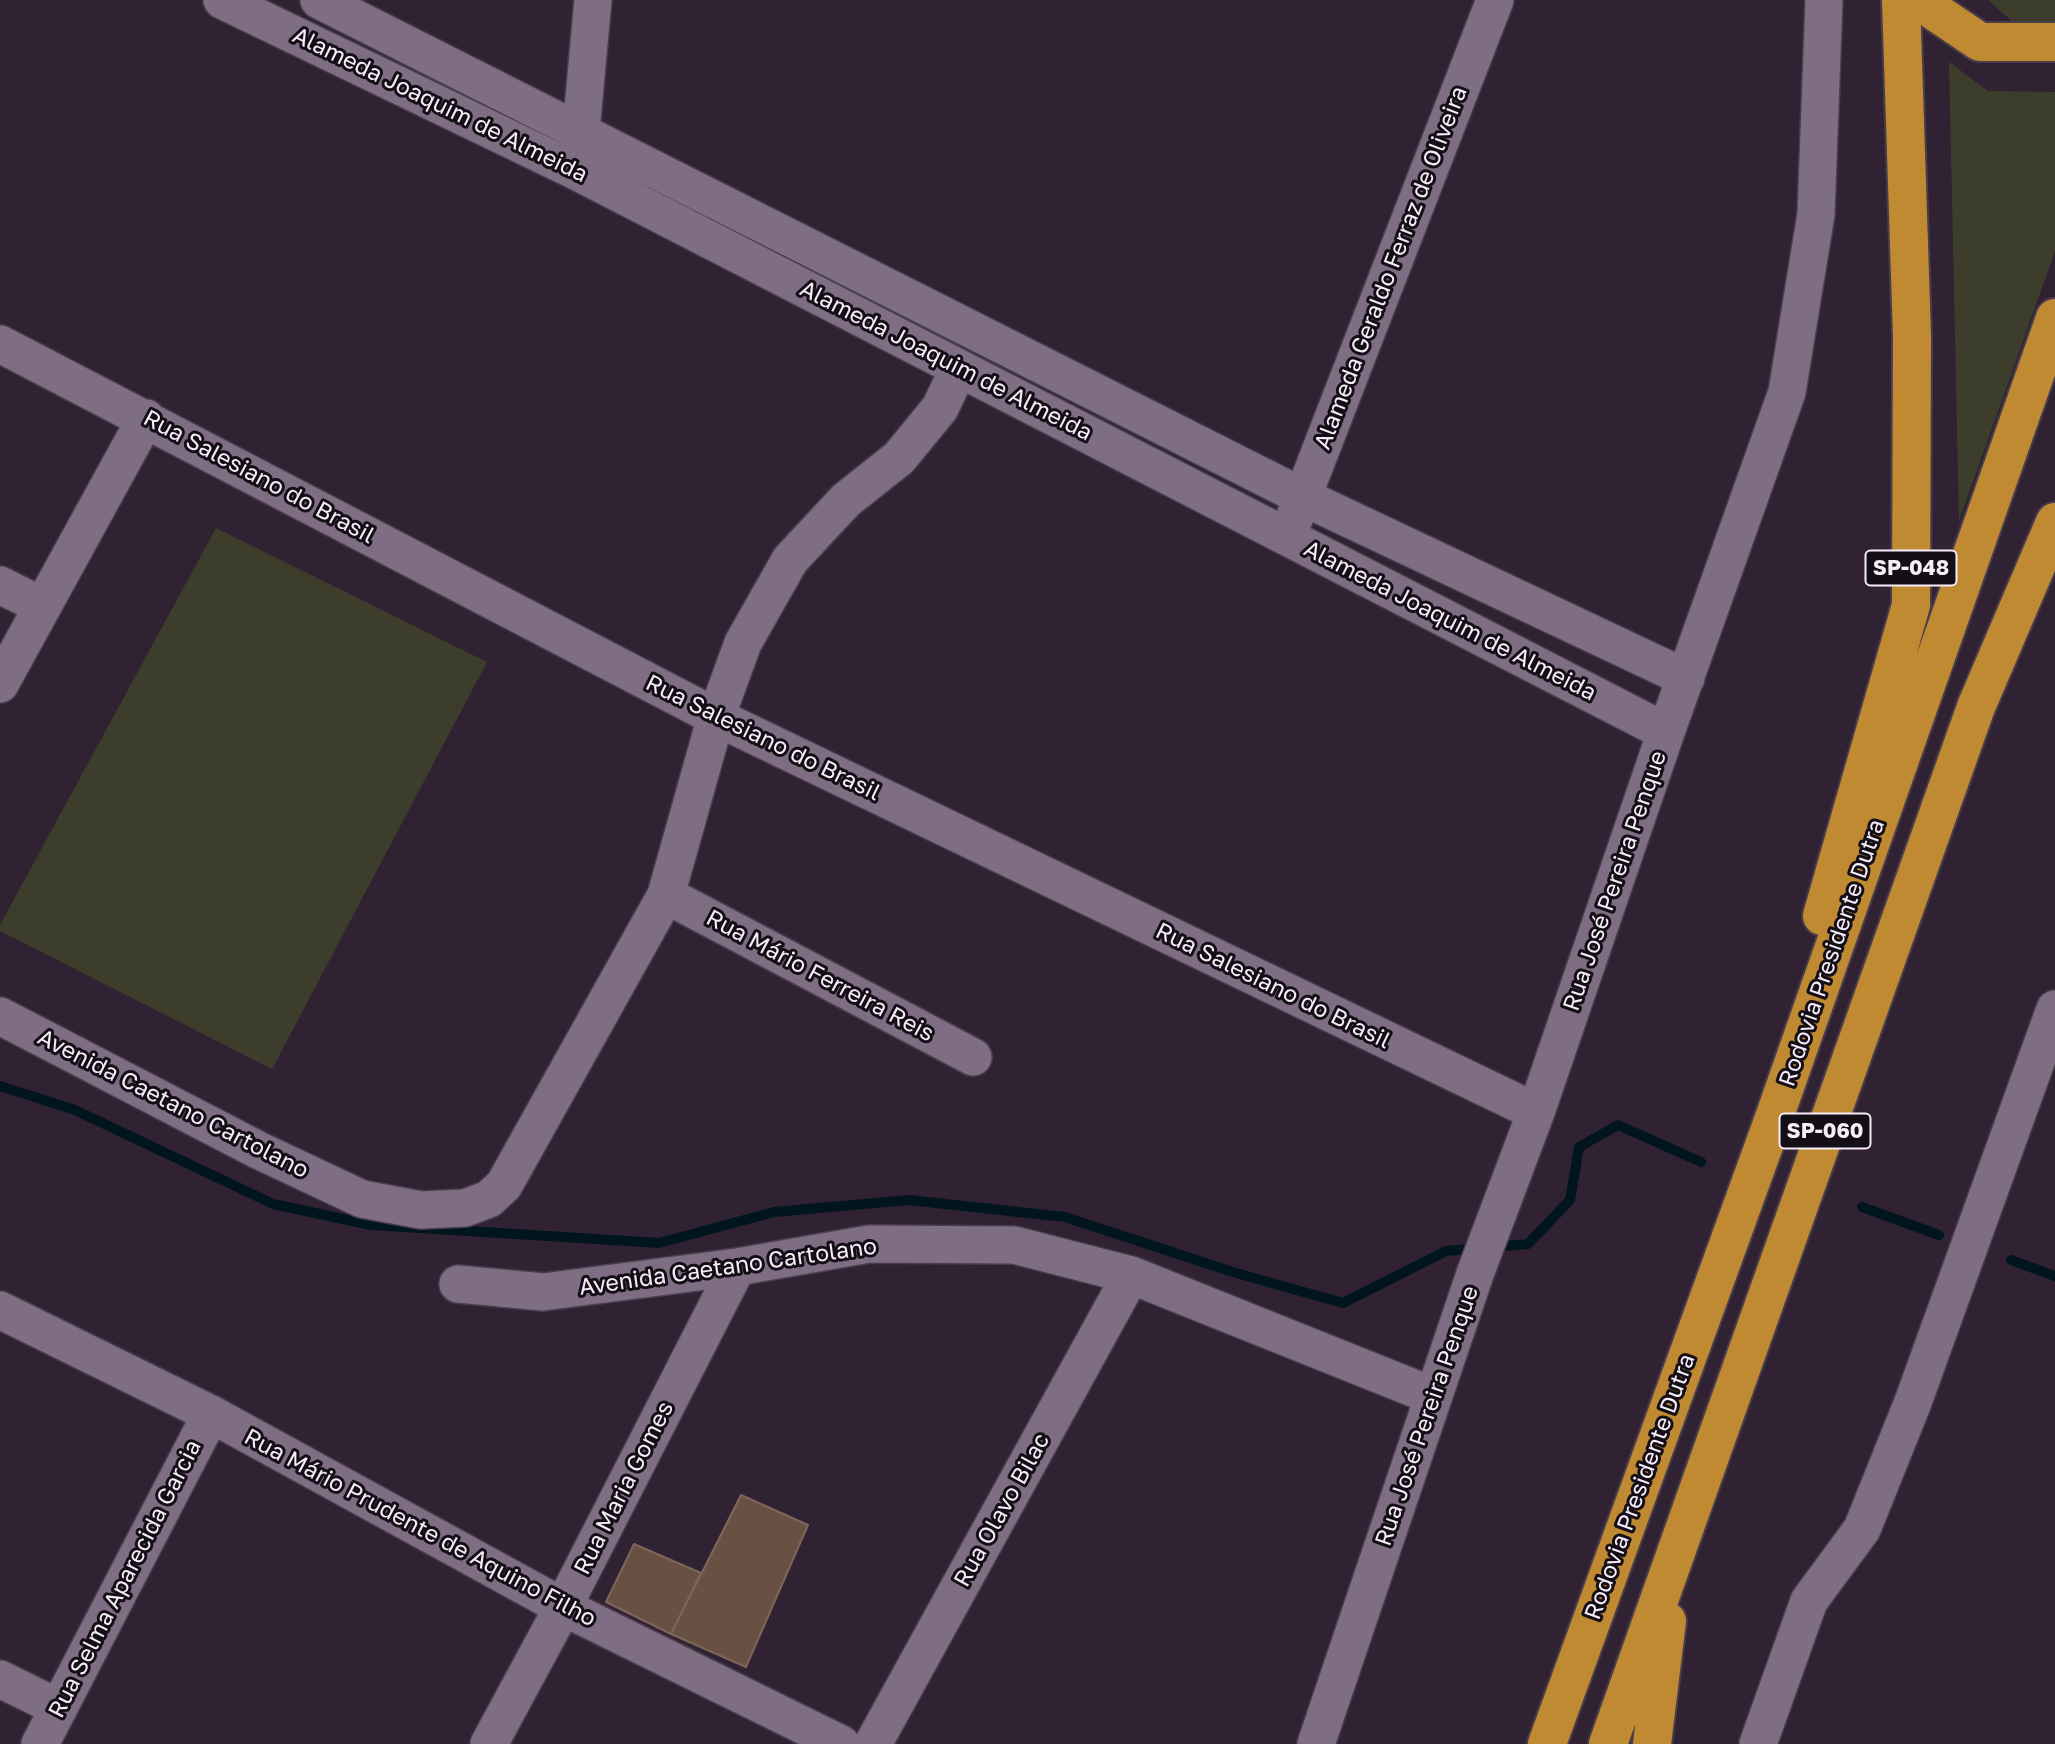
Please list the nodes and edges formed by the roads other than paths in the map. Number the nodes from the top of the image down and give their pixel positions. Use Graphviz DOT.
graph roads {
  1 [pos="222,0"];
  2 [pos="320,0"];
  3 [pos="593,0"];
  4 [pos="1495,0"];
  5 [pos="1824,0"];
  6 [pos="1901,0"];
  7 [pos="1930,0"];
  8 [pos="2055,42"];
  9 [pos="582,131"];
  10 [pos="576,171"];
  11 [pos="2055,318"];
  12 [pos="0,344"];
  13 [pos="959,368"];
  14 [pos="146,418"];
  15 [pos="1303,497"];
  16 [pos="2055,522"];
  17 [pos="1287,536"];
  18 [pos="0,585"];
  19 [pos="42,606"];
  20 [pos="1686,678"];
  21 [pos="0,684"];
  22 [pos="716,717"];
  23 [pos="1665,732"];
  24 [pos="666,895"];
  25 [pos="2055,1009"];
  26 [pos="0,1016"];
  27 [pos="973,1057"];
  28 [pos="1536,1112"];
  29 [pos="1774,1118"];
  30 [pos="737,1267"];
  31 [pos="1131,1275"];
  32 [pos="458,1284"];
  33 [pos="0,1310"];
  34 [pos="1433,1396"];
  35 [pos="211,1415"];
  36 [pos="1676,1548"];
  37 [pos="563,1607"];
  38 [pos="0,1679"];
  39 [pos="59,1708"];
  40 [pos="40,1744"];
  41 [pos="489,1744"];
  42 [pos="841,1744"];
  43 [pos="873,1744"];
  44 [pos="1316,1744"];
  45 [pos="1547,1744"];
  46 [pos="1608,1744"];
  47 [pos="1652,1744"];
  48 [pos="1758,1744"];
  1 -- 10 [label="street, Alameda Joaquim de Almeida"];
  2 -- 9 [label="street, Alameda Joaquim de Almeida"];
  3 -- 9 [label="street"];
  4 -- 15 [label="street, Alameda Geraldo Ferraz de Oliveira"];
  5 -- 20 [label="street, Rua José Pereira Penque"];
  6 -- 29 [label="highway, SP-048"];
  7 -- 8 [label="highway"];
  9 -- 10 [label="street"];
  9 -- 15 [label="street, Alameda Joaquim de Almeida"];
  10 -- 13 [label="street, Alameda Joaquim de Almeida"];
  11 -- 29 [label="highway, Rodovia Presidente Dutra / SP-060"];
  12 -- 14 [label="street, Rua Salesiano do Brasil"];
  13 -- 17 [label="street, Alameda Joaquim de Almeida"];
  13 -- 22 [label="street"];
  14 -- 19 [label="street"];
  14 -- 22 [label="street, Rua Salesiano do Brasil"];
  15 -- 17 [label="street, Alameda Geraldo Ferraz de Oliveira"];
  15 -- 20 [label="street, Alameda Joaquim de Almeida"];
  16 -- 36 [label="highway, SP-060"];
  17 -- 23 [label="street, Alameda Joaquim de Almeida"];
  18 -- 19 [label="street"];
  19 -- 21 [label="street"];
  20 -- 23 [label="street, Rua José Pereira Penque"];
  22 -- 24 [label="street"];
  22 -- 28 [label="street, Rua Salesiano do Brasil"];
  23 -- 28 [label="street, Rua José Pereira Penque"];
  24 -- 26 [label="street, Avenida Caetano Cartolano"];
  24 -- 27 [label="street, Rua Mário Ferreira Reis"];
  25 -- 48 [label="street"];
  28 -- 34 [label="street, Rua José Pereira Penque"];
  29 -- 45 [label="highway, Rodovia Presidente Dutra / SP-060"];
  30 -- 31 [label="street, Avenida Caetano Cartolano"];
  30 -- 32 [label="street, Avenida Caetano Cartolano"];
  30 -- 37 [label="street, Rua Maria Gomes"];
  31 -- 34 [label="street, Avenida Caetano Cartolano"];
  31 -- 43 [label="street, Rua Olavo Bilac"];
  33 -- 35 [label="street, Rua Mário Prudente de Aquino Filho"];
  34 -- 44 [label="street, Rua José Pereira Penque"];
  35 -- 37 [label="street, Rua Mário Prudente de Aquino Filho"];
  35 -- 39 [label="street, Rua Selma Aparecida Garcia"];
  36 -- 46 [label="highway, SP-060"];
  36 -- 47 [label="highway"];
  37 -- 41 [label="street, Rua Maria Gomes"];
  37 -- 42 [label="street, Rua Mário Prudente de Aquino Filho"];
  38 -- 39 [label="street"];
  39 -- 40 [label="street, Rua Selma Aparecida Garcia"];
}
